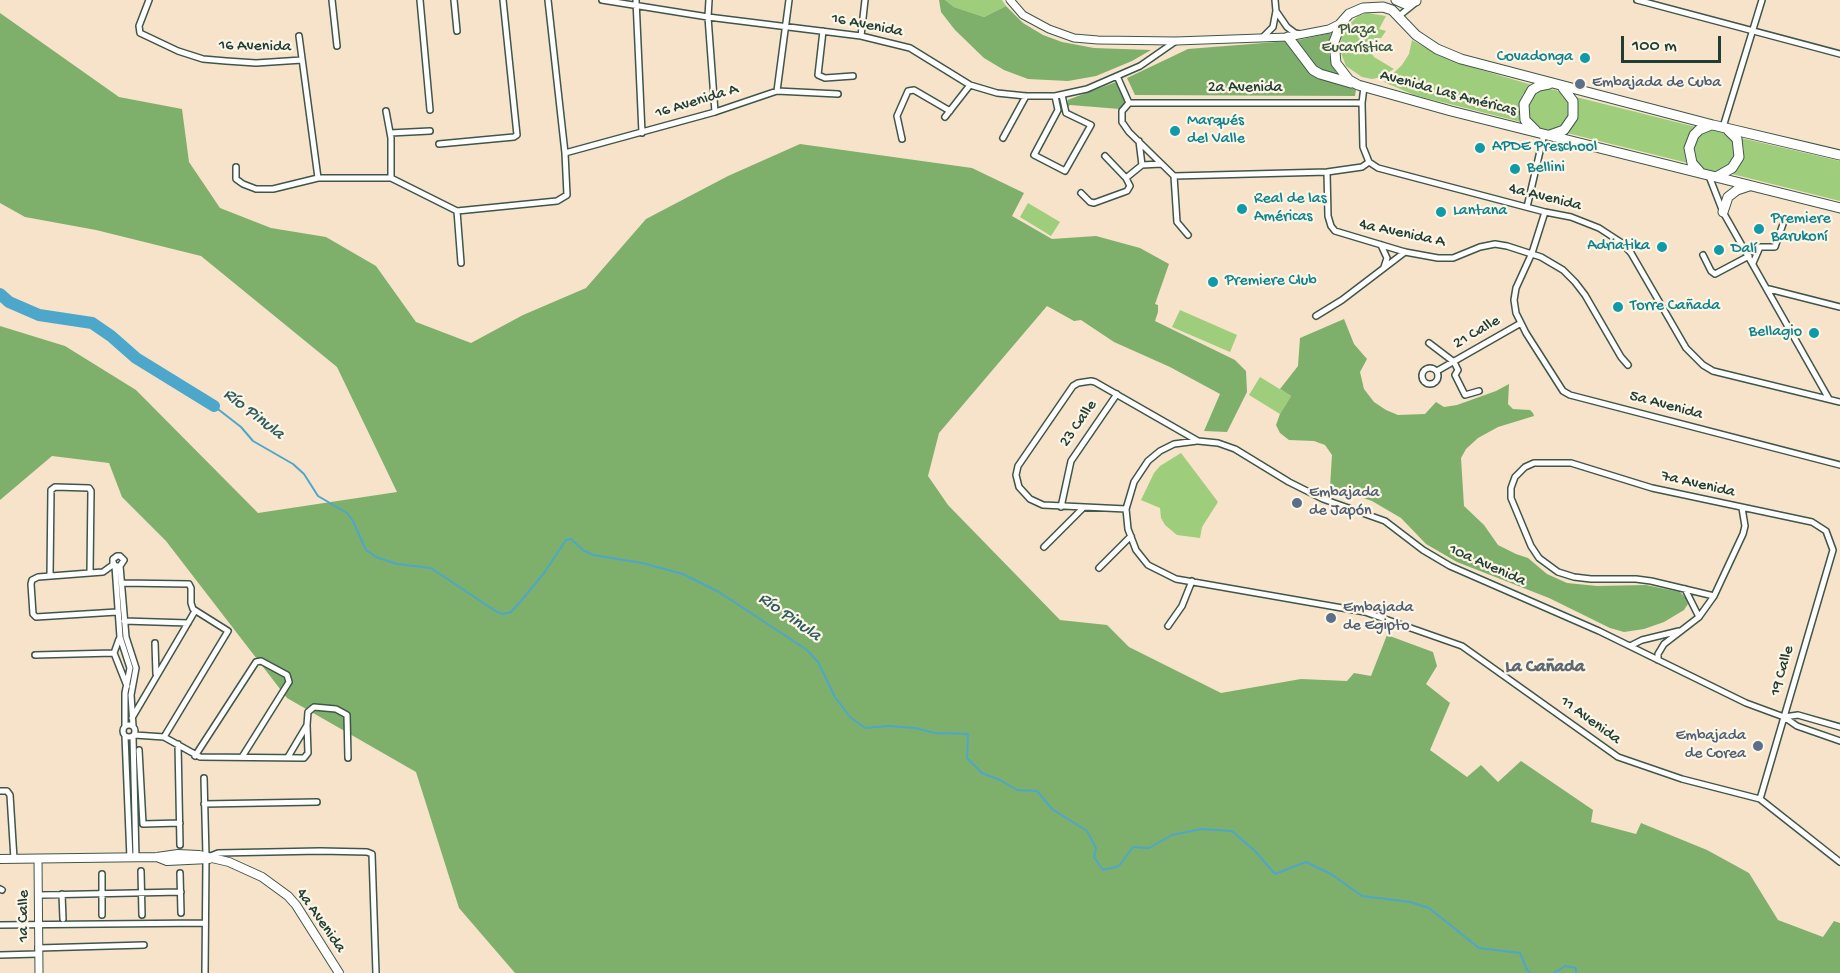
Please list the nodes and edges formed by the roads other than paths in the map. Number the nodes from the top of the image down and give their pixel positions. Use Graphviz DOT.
graph roads {
  1 [pos="149,0"];
  2 [pos="332,0"];
  3 [pos="420,0"];
  4 [pos="454,0"];
  5 [pos="503,0"];
  6 [pos="548,0"];
  7 [pos="602,0"];
  8 [pos="709,0"];
  9 [pos="789,0"];
  10 [pos="865,0"];
  11 [pos="1010,0"];
  12 [pos="1275,0"];
  13 [pos="1356,0"];
  14 [pos="1396,0"];
  15 [pos="1638,0"];
  16 [pos="1762,0"];
  17 [pos="1417,1"];
  18 [pos="636,3"];
  19 [pos="1394,9"];
  20 [pos="1276,11"];
  21 [pos="1349,14"];
  22 [pos="708,17"];
  23 [pos="1341,23"];
  24 [pos="785,27"];
  25 [pos="457,31"];
  26 [pos="823,31"];
  27 [pos="1754,31"];
  28 [pos="1305,34"];
  29 [pos="299,36"];
  30 [pos="861,36"];
  31 [pos="1288,37"];
  32 [pos="1259,39"];
  33 [pos="1176,41"];
  34 [pos="337,46"];
  35 [pos="1840,54"];
  36 [pos="302,60"];
  37 [pos="853,76"];
  38 [pos="1116,76"];
  39 [pos="970,85"];
  40 [pos="1557,85"];
  41 [pos="1364,87"];
  42 [pos="777,91"];
  43 [pos="838,94"];
  44 [pos="1062,95"];
  45 [pos="1026,96"];
  46 [pos="1055,96"];
  47 [pos="1362,101"];
  48 [pos="1129,103"];
  49 [pos="430,110"];
  50 [pos="386,111"];
  51 [pos="950,111"];
  52 [pos="715,112"];
  53 [pos="945,117"];
  54 [pos="1721,127"];
  55 [pos="430,131"];
  56 [pos="390,133"];
  57 [pos="642,133"];
  58 [pos="1543,134"];
  59 [pos="1003,138"];
  60 [pos="902,139"];
  61 [pos="1139,141"];
  62 [pos="439,144"];
  63 [pos="565,153"];
  64 [pos="1840,154"];
  65 [pos="1105,156"];
  66 [pos="1369,162"];
  67 [pos="1161,164"];
  68 [pos="1142,165"];
  69 [pos="236,166"];
  70 [pos="1327,172"];
  71 [pos="1708,174"];
  72 [pos="1174,176"];
  73 [pos="318,178"];
  74 [pos="391,178"];
  75 [pos="1126,178"];
  76 [pos="1750,185"];
  77 [pos="1081,193"];
  78 [pos="1527,207"];
  79 [pos="1840,208"];
  80 [pos="457,211"];
  81 [pos="1545,212"];
  82 [pos="1723,212"];
  83 [pos="1783,224"];
  84 [pos="1188,235"];
  85 [pos="1382,245"];
  86 [pos="1405,252"];
  87 [pos="1532,253"];
  88 [pos="1703,255"];
  89 [pos="1749,256"];
  90 [pos="460,263"];
  91 [pos="1753,263"];
  92 [pos="1384,268"];
  93 [pos="1769,289"];
  94 [pos="1840,307"];
  95 [pos="1316,316"];
  96 [pos="1521,323"];
  97 [pos="1429,343"];
  98 [pos="1454,362"];
  99 [pos="1628,364"];
  100 [pos="1437,371"];
  101 [pos="1479,391"];
  102 [pos="1117,394"];
  103 [pos="1829,399"];
  104 [pos="1840,402"];
  105 [pos="1198,441"];
  106 [pos="1840,465"];
  107 [pos="1061,507"];
  108 [pos="1083,508"];
  109 [pos="1742,508"];
  110 [pos="1126,509"];
  111 [pos="1131,536"];
  112 [pos="1044,547"];
  113 [pos="1833,550"];
  114 [pos="117,565"];
  115 [pos="1099,568"];
  116 [pos="90,573"];
  117 [pos="50,576"];
  118 [pos="1192,581"];
  119 [pos="122,583"];
  120 [pos="1685,589"];
  121 [pos="1714,596"];
  122 [pos="195,611"];
  123 [pos="117,612"];
  124 [pos="1699,617"];
  125 [pos="124,621"];
  126 [pos="188,623"];
  127 [pos="1168,626"];
  128 [pos="1680,630"];
  129 [pos="120,638"];
  130 [pos="155,643"];
  131 [pos="1630,646"];
  132 [pos="114,652"];
  133 [pos="35,656"];
  134 [pos="1658,660"];
  135 [pos="156,675"];
  136 [pos="127,686"];
  137 [pos="1784,717"];
  138 [pos="132,718"];
  139 [pos="307,725"];
  140 [pos="125,726"];
  141 [pos="1840,727"];
  142 [pos="134,732"];
  143 [pos="125,736"];
  144 [pos="164,736"];
  145 [pos="1840,741"];
  146 [pos="178,744"];
  147 [pos="139,750"];
  148 [pos="195,756"];
  149 [pos="242,757"];
  150 [pos="288,758"];
  151 [pos="348,758"];
  152 [pos="204,778"];
  153 [pos="0,791"];
  154 [pos="1760,799"];
  155 [pos="316,802"];
  156 [pos="204,804"];
  157 [pos="180,823"];
  158 [pos="180,846"];
  159 [pos="133,858"];
  160 [pos="208,858"];
  161 [pos="0,859"];
  162 [pos="14,859"];
  163 [pos="38,859"];
  164 [pos="1840,862"];
  165 [pos="141,871"];
  166 [pos="180,873"];
  167 [pos="102,874"];
  168 [pos="181,892"];
  169 [pos="141,893"];
  170 [pos="62,894"];
  171 [pos="102,894"];
  172 [pos="39,895"];
  173 [pos="181,913"];
  174 [pos="102,915"];
  175 [pos="142,915"];
  176 [pos="63,919"];
  177 [pos="205,923"];
  178 [pos="0,925"];
  179 [pos="38,926"];
  180 [pos="144,945"];
  181 [pos="38,951"];
  182 [pos="0,955"];
  183 [pos="39,973"];
  184 [pos="205,973"];
  185 [pos="339,973"];
  186 [pos="376,973"];
  1 -- 36 [label="street, 16 Avenida"];
  2 -- 34 [label="street"];
  3 -- 49 [label="street"];
  4 -- 25 [label="street"];
  5 -- 62 [label="street"];
  6 -- 63 [label="street"];
  7 -- 18 [label="street, 16 Avenida"];
  8 -- 22 [label="street"];
  9 -- 24 [label="street"];
  10 -- 30 [label="street"];
  11 -- 33 [label="street"];
  12 -- 20 [label="street"];
  13 -- 21 [label="main road"];
  14 -- 17 [label="main road"];
  15 -- 27 [label="street"];
  16 -- 27 [label="street"];
  17 -- 19 [label="street"];
  18 -- 22 [label="street, 16 Avenida"];
  18 -- 57 [label="street"];
  19 -- 21 [label="main road"];
  19 -- 40 [label="main road"];
  20 -- 28 [label="street"];
  20 -- 32 [label="street"];
  21 -- 23 [label="main road, Avenida Las Américas"];
  22 -- 24 [label="street, 16 Avenida"];
  22 -- 52 [label="street"];
  23 -- 28 [label="street"];
  23 -- 41 [label="main road, Avenida Las Américas"];
  24 -- 26 [label="street, 16 Avenida"];
  24 -- 42 [label="street"];
  26 -- 30 [label="street, 16 Avenida"];
  26 -- 37 [label="street"];
  27 -- 35 [label="street"];
  27 -- 54 [label="street"];
  28 -- 31 [label="street"];
  29 -- 36 [label="street"];
  30 -- 39 [label="street, 16 Avenida"];
  31 -- 32 [label="street"];
  31 -- 41 [label="main road"];
  32 -- 33 [label="street"];
  33 -- 38 [label="street, 16 Avenida"];
  36 -- 73 [label="street"];
  38 -- 44 [label="street, 16 Avenida"];
  38 -- 48 [label="street"];
  39 -- 45 [label="street, 16 Avenida"];
  39 -- 51 [label="street"];
  40 -- 54 [label="main road"];
  40 -- 58 [label="main road"];
  40 -- 58 [label="main road"];
  41 -- 47 [label="street"];
  41 -- 58 [label="main road, Avenida Las Américas"];
  42 -- 43 [label="street, 16 Avenida A"];
  42 -- 52 [label="street, 16 Avenida A"];
  44 -- 46 [label="street, 16 Avenida"];
  44 -- 46 [label="street"];
  45 -- 46 [label="street, 16 Avenida"];
  45 -- 59 [label="street"];
  47 -- 48 [label="street, 2a Avenida"];
  47 -- 66 [label="street"];
  48 -- 61 [label="street"];
  50 -- 56 [label="street"];
  51 -- 53 [label="street"];
  51 -- 60 [label="street"];
  52 -- 57 [label="street, 16 Avenida A"];
  54 -- 64 [label="main road"];
  54 -- 71 [label="main road"];
  54 -- 71 [label="main road"];
  55 -- 56 [label="street"];
  56 -- 74 [label="street"];
  57 -- 63 [label="street, 16 Avenida A"];
  58 -- 71 [label="main road, Avenida Las Américas"];
  58 -- 78 [label="street"];
  61 -- 67 [label="street"];
  61 -- 68 [label="street"];
  63 -- 80 [label="street"];
  65 -- 75 [label="street"];
  66 -- 70 [label="street"];
  66 -- 78 [label="street, 4a Avenida"];
  67 -- 68 [label="street"];
  67 -- 72 [label="street"];
  68 -- 75 [label="street"];
  69 -- 73 [label="street"];
  70 -- 72 [label="street"];
  70 -- 85 [label="street, 4a Avenida A"];
  71 -- 76 [label="main road, Avenida Las Américas"];
  71 -- 82 [label="street"];
  72 -- 84 [label="street"];
  73 -- 74 [label="street"];
  74 -- 80 [label="street"];
  75 -- 77 [label="street"];
  76 -- 79 [label="main road, Avenida Las Américas"];
  76 -- 82 [label="main road"];
  78 -- 81 [label="street, 4a Avenida"];
  80 -- 90 [label="street"];
  81 -- 87 [label="street, 21 Calle"];
  81 -- 103 [label="street, 4a Avenida"];
  82 -- 89 [label="street"];
  83 -- 91 [label="street"];
  85 -- 86 [label="street, 4a Avenida A"];
  85 -- 92 [label="street"];
  86 -- 87 [label="street, 4a Avenida A"];
  86 -- 92 [label="street"];
  87 -- 96 [label="street, 21 Calle"];
  87 -- 99 [label="street, 4a Avenida A"];
  88 -- 89 [label="street"];
  89 -- 91 [label="street"];
  91 -- 93 [label="street"];
  92 -- 95 [label="street"];
  93 -- 94 [label="street"];
  93 -- 103 [label="street"];
  96 -- 98 [label="street, 21 Calle"];
  96 -- 106 [label="street, 5a Avenida"];
  97 -- 98 [label="street"];
  98 -- 100 [label="street, 21 Calle"];
  98 -- 101 [label="street"];
  102 -- 105 [label="street, 10a Avenida"];
  102 -- 107 [label="street, 23 Calle"];
  102 -- 107 [label="street, 10a Avenida"];
  103 -- 104 [label="street, 4a Avenida"];
  105 -- 110 [label="street"];
  105 -- 131 [label="street, 10a Avenida"];
  107 -- 108 [label="street"];
  108 -- 110 [label="street"];
  108 -- 112 [label="street"];
  109 -- 113 [label="street, 7a Avenida"];
  109 -- 120 [label="street, 7a Avenida"];
  109 -- 121 [label="street"];
  110 -- 111 [label="street"];
  111 -- 115 [label="street"];
  111 -- 118 [label="street, 11 Avenida"];
  113 -- 137 [label="street, 19 Calle"];
  114 -- 116 [label="street"];
  114 -- 119 [label="street"];
  114 -- 123 [label="street"];
  116 -- 117 [label="street"];
  116 -- 117 [label="street"];
  117 -- 123 [label="street"];
  118 -- 127 [label="street"];
  118 -- 154 [label="street, 11 Avenida"];
  119 -- 122 [label="street"];
  119 -- 125 [label="street"];
  120 -- 121 [label="street"];
  120 -- 124 [label="street"];
  121 -- 124 [label="street"];
  122 -- 126 [label="street"];
  122 -- 144 [label="street"];
  123 -- 129 [label="street"];
  124 -- 128 [label="street"];
  125 -- 126 [label="street"];
  125 -- 138 [label="street"];
  126 -- 135 [label="street"];
  128 -- 131 [label="street"];
  128 -- 134 [label="street"];
  129 -- 132 [label="street"];
  129 -- 136 [label="street"];
  130 -- 135 [label="street"];
  131 -- 134 [label="street, 10a Avenida"];
  132 -- 133 [label="street"];
  132 -- 136 [label="street"];
  134 -- 137 [label="street, 10a Avenida"];
  135 -- 138 [label="street"];
  136 -- 140 [label="street"];
  137 -- 141 [label="street, 10a Avenida"];
  137 -- 145 [label="street, 10a Avenida"];
  137 -- 154 [label="street, 19 Calle"];
  138 -- 142 [label="street"];
  139 -- 150 [label="street"];
  139 -- 150 [label="street"];
  139 -- 151 [label="street"];
  140 -- 142 [label="street"];
  140 -- 143 [label="street"];
  142 -- 143 [label="street"];
  142 -- 144 [label="street"];
  142 -- 159 [label="street"];
  143 -- 159 [label="street"];
  144 -- 146 [label="street"];
  146 -- 148 [label="street"];
  146 -- 157 [label="street"];
  147 -- 157 [label="street"];
  148 -- 149 [label="street"];
  148 -- 149 [label="street"];
  149 -- 150 [label="street"];
  152 -- 156 [label="street"];
  153 -- 162 [label="street"];
  154 -- 164 [label="street, 11 Avenida"];
  155 -- 156 [label="street"];
  156 -- 160 [label="street"];
  157 -- 158 [label="street"];
  159 -- 160 [label="main road, 4a Avenida"];
  159 -- 163 [label="main road, 4a Avenida"];
  160 -- 177 [label="street"];
  160 -- 185 [label="main road, 4a Avenida"];
  160 -- 186 [label="street, 4a Avenida"];
  161 -- 162 [label="main road, 4a Avenida"];
  162 -- 163 [label="main road, 4a Avenida"];
  163 -- 172 [label="street, 1a Calle"];
  165 -- 169 [label="street"];
  166 -- 168 [label="street"];
  167 -- 171 [label="street"];
  168 -- 169 [label="street"];
  168 -- 173 [label="street"];
  169 -- 171 [label="street"];
  169 -- 175 [label="street"];
  170 -- 171 [label="street"];
  170 -- 172 [label="street"];
  170 -- 176 [label="street"];
  171 -- 174 [label="street"];
  172 -- 179 [label="street, 1a Calle"];
  177 -- 179 [label="street"];
  177 -- 184 [label="street"];
  178 -- 179 [label="street"];
  179 -- 181 [label="street, 1a Calle"];
  180 -- 181 [label="street"];
  181 -- 182 [label="street"];
  181 -- 183 [label="street, 1a Calle"];
}
